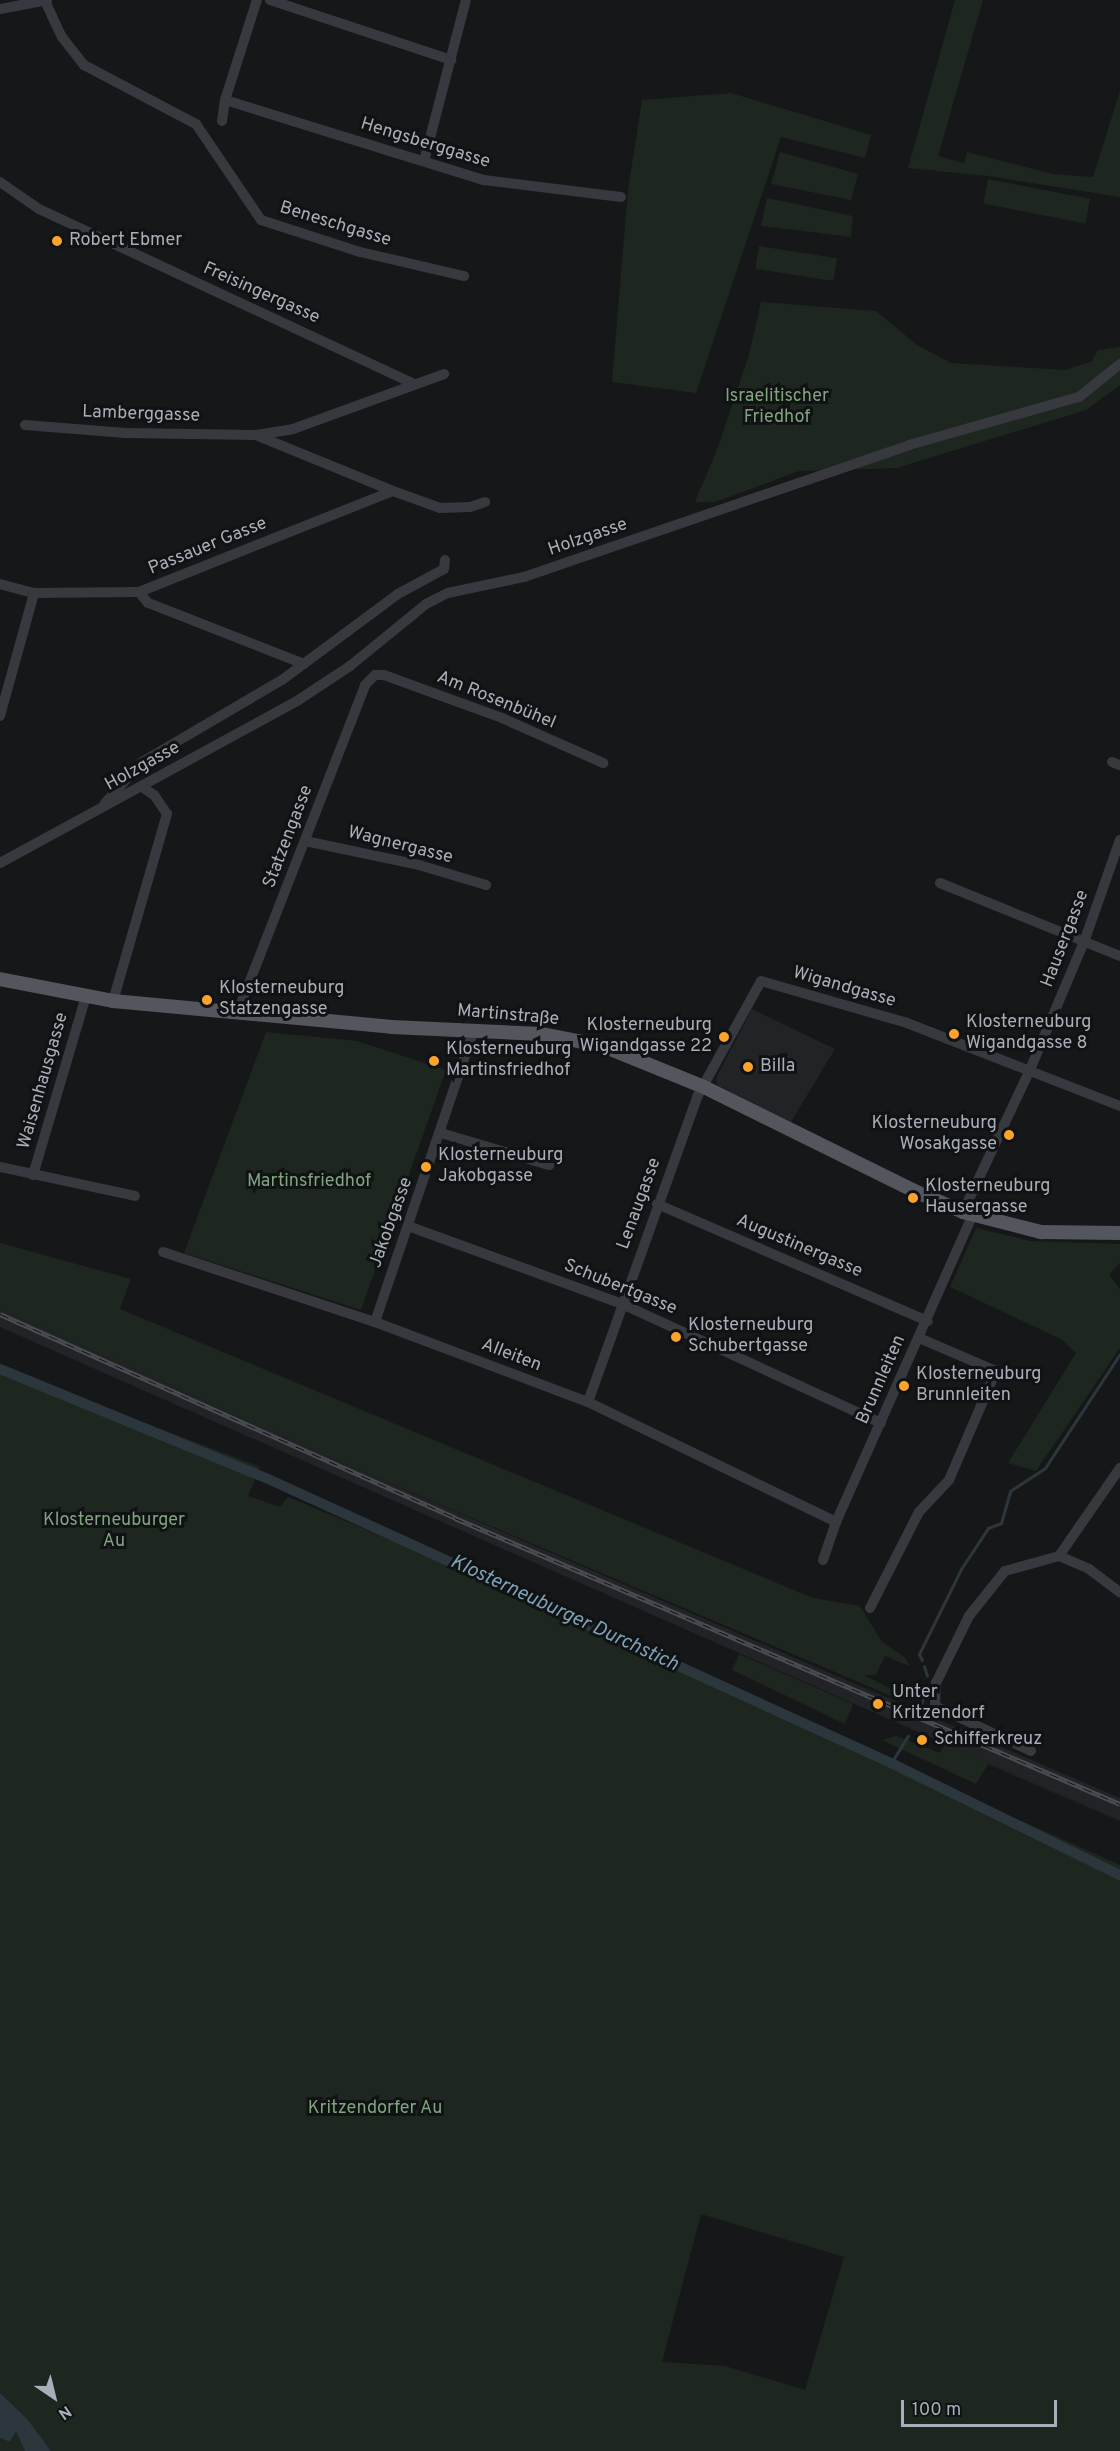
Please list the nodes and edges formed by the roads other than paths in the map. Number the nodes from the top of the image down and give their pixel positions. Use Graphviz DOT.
graph roads {
  1 [pos="46,0"];
  2 [pos="257,0"];
  3 [pos="270,0"];
  4 [pos="466,0"];
  5 [pos="28,2"];
  6 [pos="0,9"];
  7 [pos="451,60"];
  8 [pos="225,100"];
  9 [pos="222,121"];
  10 [pos="424,161"];
  11 [pos="0,182"];
  12 [pos="621,198"];
  13 [pos="464,276"];
  14 [pos="1120,364"];
  15 [pos="444,374"];
  16 [pos="414,384"];
  17 [pos="25,425"];
  18 [pos="256,435"];
  19 [pos="393,491"];
  20 [pos="485,502"];
  21 [pos="445,560"];
  22 [pos="0,584"];
  23 [pos="139,592"];
  24 [pos="34,593"];
  25 [pos="304,664"];
  26 [pos="375,675"];
  27 [pos="0,716"];
  28 [pos="603,763"];
  29 [pos="142,787"];
  30 [pos="99,810"];
  31 [pos="1120,840"];
  32 [pos="305,841"];
  33 [pos="0,863"];
  34 [pos="940,883"];
  35 [pos="486,885"];
  36 [pos="1084,942"];
  37 [pos="1120,956"];
  38 [pos="0,979"];
  39 [pos="86,996"];
  40 [pos="113,1001"];
  41 [pos="237,1014"];
  42 [pos="473,1032"];
  43 [pos="1029,1072"];
  44 [pos="704,1087"];
  45 [pos="1120,1106"];
  46 [pos="441,1133"];
  47 [pos="549,1166"];
  48 [pos="0,1167"];
  49 [pos="33,1175"];
  50 [pos="135,1196"];
  51 [pos="657,1204"];
  52 [pos="968,1213"];
  53 [pos="408,1226"];
  54 [pos="1120,1233"];
  55 [pos="163,1252"];
  56 [pos="622,1304"];
  57 [pos="928,1321"];
  58 [pos="375,1322"];
  59 [pos="920,1338"];
  60 [pos="588,1402"];
  61 [pos="881,1423"];
  62 [pos="1120,1468"];
  63 [pos="836,1522"];
  64 [pos="1059,1556"];
  65 [pos="823,1560"];
  66 [pos="1120,1592"];
  67 [pos="870,1608"];
  68 [pos="1030,1751"];
  1 -- 5 [label="street"];
  1 -- 13 [label="street, Beneschgasse"];
  2 -- 8 [label="street"];
  3 -- 7 [label="street"];
  4 -- 7 [label="street"];
  5 -- 6 [label="street"];
  7 -- 10 [label="street"];
  8 -- 9 [label="street"];
  8 -- 10 [label="street, Hengsberggasse"];
  10 -- 12 [label="street, Hengsberggasse"];
  11 -- 16 [label="street, Freisingergasse"];
  14 -- 29 [label="street, Holzgasse"];
  15 -- 16 [label="street"];
  16 -- 18 [label="street"];
  17 -- 18 [label="street, Lamberggasse"];
  18 -- 19 [label="street"];
  19 -- 20 [label="street"];
  19 -- 23 [label="street, Passauer Gasse"];
  21 -- 25 [label="street, Holzgasse"];
  22 -- 24 [label="street"];
  23 -- 24 [label="street"];
  23 -- 25 [label="street, Passauer Gasse"];
  24 -- 27 [label="street"];
  25 -- 30 [label="street, Holzgasse"];
  26 -- 28 [label="street, Am Rosenbühel"];
  26 -- 32 [label="street, Statzengasse"];
  29 -- 30 [label="street, Holzgasse"];
  29 -- 40 [label="street"];
  30 -- 33 [label="street, Holzgasse"];
  31 -- 36 [label="street, Hausergasse"];
  32 -- 35 [label="street, Wagnergasse"];
  32 -- 41 [label="street, Statzengasse"];
  34 -- 36 [label="street"];
  36 -- 37 [label="street"];
  36 -- 43 [label="street, Hausergasse"];
  38 -- 39 [label="main road, Martinstraße"];
  39 -- 40 [label="main road, Martinstraße"];
  39 -- 49 [label="street, Waisenhausgasse"];
  40 -- 41 [label="main road, Martinstraße"];
  41 -- 42 [label="main road, Martinstraße"];
  42 -- 44 [label="main road, Martinstraße"];
  42 -- 46 [label="street, Jakobgasse"];
  43 -- 44 [label="street, Wigandgasse"];
  43 -- 45 [label="street"];
  43 -- 52 [label="street, Hausergasse"];
  44 -- 51 [label="street, Lenaugasse"];
  44 -- 52 [label="main road, Martinstraße"];
  46 -- 47 [label="street"];
  46 -- 53 [label="street, Jakobgasse"];
  48 -- 49 [label="street, Waisenhausgasse"];
  49 -- 50 [label="street, Waisenhausgasse"];
  51 -- 56 [label="street, Lenaugasse"];
  51 -- 57 [label="street, Augustinergasse"];
  52 -- 54 [label="main road, Martinstraße"];
  52 -- 57 [label="street, Brunnleiten"];
  53 -- 56 [label="street, Schubertgasse"];
  53 -- 58 [label="street, Jakobgasse"];
  55 -- 58 [label="street, Alleiten"];
  56 -- 60 [label="street, Lenaugasse"];
  56 -- 61 [label="street, Schubertgasse"];
  57 -- 59 [label="street, Brunnleiten"];
  58 -- 60 [label="street, Alleiten"];
  59 -- 61 [label="street, Brunnleiten"];
  59 -- 67 [label="street"];
  60 -- 63 [label="street, Alleiten"];
  61 -- 63 [label="street, Brunnleiten"];
  62 -- 64 [label="street"];
  63 -- 65 [label="street, Brunnleiten"];
  64 -- 66 [label="street"];
  64 -- 68 [label="street"];
}
